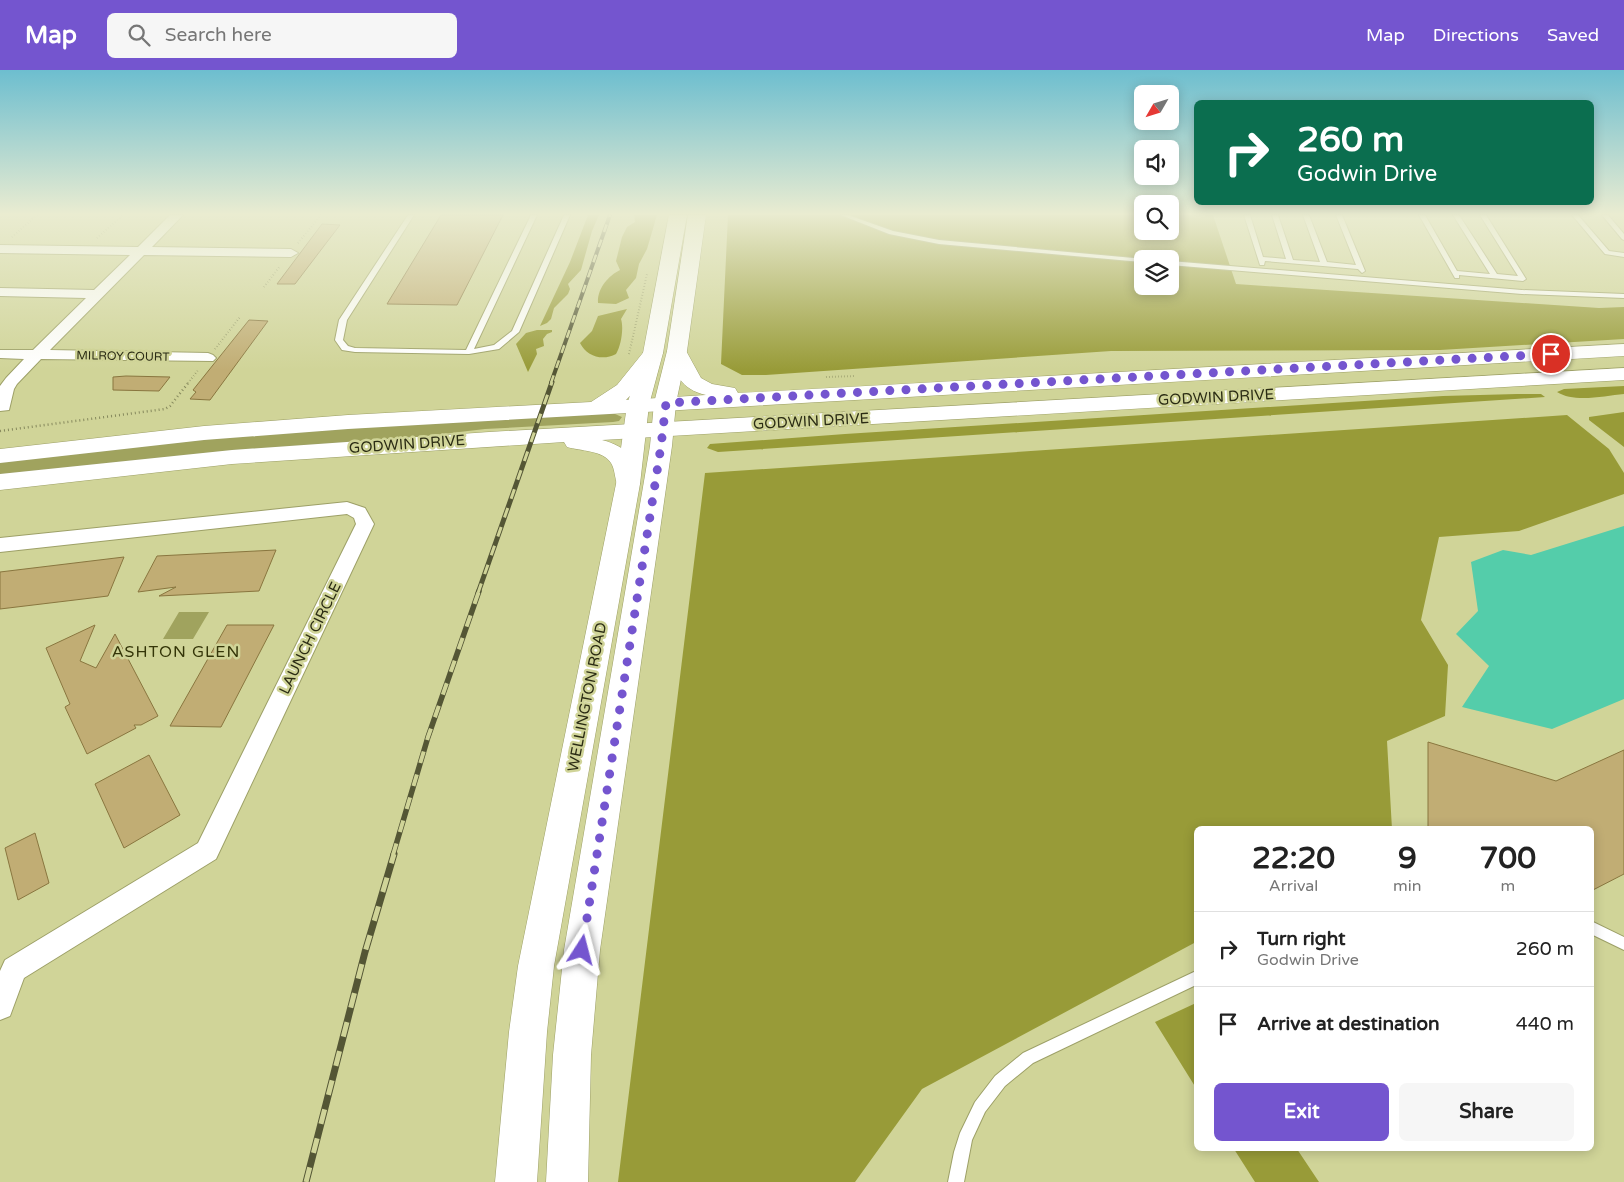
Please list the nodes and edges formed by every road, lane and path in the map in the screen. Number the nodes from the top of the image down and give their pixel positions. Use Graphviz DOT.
graph roads {
  1 [pos="124,267"];
  2 [pos="377,267"];
  3 [pos="509,267"];
  4 [pos="545,267"];
  5 [pos="668,267"];
  6 [pos="689,267"];
  7 [pos="1222,267"];
  8 [pos="1263,267"];
  9 [pos="1360,267"];
  10 [pos="1451,267"];
  11 [pos="1488,267"];
  12 [pos="1516,267"];
  13 [pos="1264,270"];
  14 [pos="1454,273"];
  15 [pos="1494,276"];
  16 [pos="1365,279"];
  17 [pos="1462,287"];
  18 [pos="0,292"];
  19 [pos="98,294"];
  20 [pos="1624,296"];
  21 [pos="1624,350"];
  22 [pos="468,352"];
  23 [pos="677,352"];
  24 [pos="653,353"];
  25 [pos="0,354"];
  26 [pos="38,354"];
  27 [pos="208,358"];
  28 [pos="1624,374"];
  29 [pos="761,398"];
  30 [pos="170,406"];
  31 [pos="3,407"];
  32 [pos="591,407"];
  33 [pos="650,417"];
  34 [pos="0,431"];
  35 [pos="532,437"];
  36 [pos="0,456"];
  37 [pos="0,482"];
  38 [pos="628,484"];
  39 [pos="0,545"];
  40 [pos="1594,929"];
  41 [pos="1624,944"];
  42 [pos="1194,979"];
  43 [pos="0,1006"];
  44 [pos="516,1182"];
  45 [pos="567,1182"];
  46 [pos="956,1182"];
  1 -- 19 [label="street"];
  2 -- 22 [label="lane"];
  3 -- 22 [label="lane"];
  4 -- 22 [label="lane"];
  5 -- 24 [label="main road, WELLINGTON ROAD"];
  6 -- 23 [label="main road, WELLINGTON ROAD"];
  7 -- 13 [label="lane"];
  8 -- 13 [label="lane"];
  9 -- 16 [label="lane"];
  10 -- 14 [label="lane"];
  11 -- 15 [label="lane"];
  12 -- 15 [label="lane"];
  13 -- 16 [label="lane"];
  14 -- 15 [label="lane"];
  14 -- 17 [label="lane"];
  16 -- 17 [label="lane"];
  17 -- 20 [label="lane"];
  18 -- 19 [label="street"];
  19 -- 26 [label="street"];
  21 -- 29 [label="main road, GODWIN DRIVE"];
  23 -- 29 [label="main road"];
  23 -- 33 [label="main road, WELLINGTON ROAD"];
  24 -- 32 [label="main road"];
  24 -- 33 [label="main road, WELLINGTON ROAD"];
  25 -- 26 [label="street, MILROY COURT"];
  26 -- 27 [label="street, MILROY COURT"];
  26 -- 31 [label="street"];
  28 -- 33 [label="main road, GODWIN DRIVE"];
  29 -- 33 [label="main road, GODWIN DRIVE"];
  30 -- 34 [label="path"];
  32 -- 33 [label="main road, GODWIN DRIVE"];
  32 -- 36 [label="main road, GODWIN DRIVE"];
  33 -- 35 [label="main road, GODWIN DRIVE"];
  33 -- 38 [label="main road, WELLINGTON ROAD"];
  33 -- 45 [label="main road, WELLINGTON ROAD"];
  35 -- 37 [label="main road, GODWIN DRIVE"];
  35 -- 38 [label="main road"];
  38 -- 44 [label="main road, WELLINGTON ROAD"];
  39 -- 43 [label="street, LAUNCH CIRCLE"];
  40 -- 41 [label="lane"];
  42 -- 46 [label="lane"];
}
